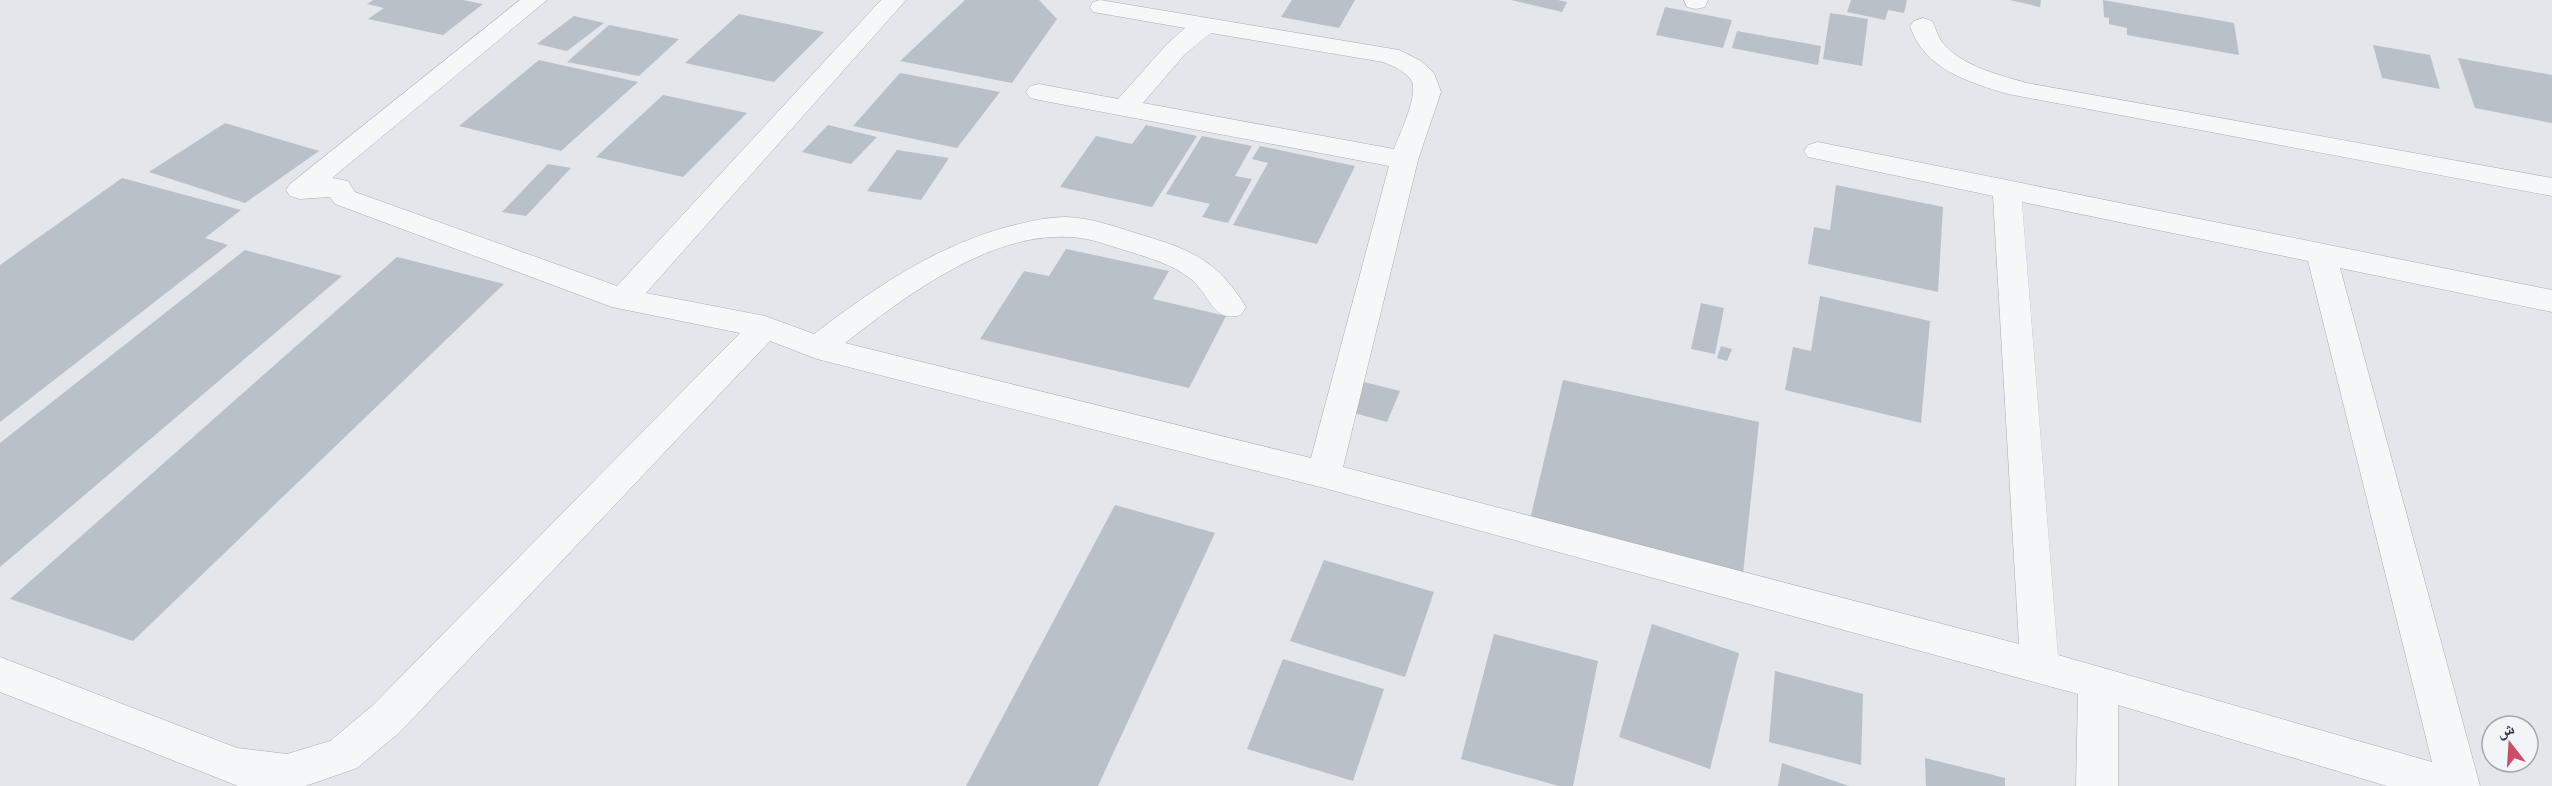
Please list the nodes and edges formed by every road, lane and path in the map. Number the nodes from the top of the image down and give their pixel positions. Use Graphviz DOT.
graph roads {
  1 [pos="535,0"];
  2 [pos="894,0"];
  3 [pos="1102,7"];
  4 [pos="1206,24"];
  5 [pos="1923,26"];
  6 [pos="1039,92"];
  7 [pos="1125,108"];
  8 [pos="1818,152"];
  9 [pos="1404,160"];
  10 [pos="2552,187"];
  11 [pos="2007,190"];
  12 [pos="2321,254"];
  13 [pos="623,299"];
  14 [pos="2552,301"];
  15 [pos="1230,307"];
  16 [pos="765,327"];
  17 [pos="817,348"];
  18 [pos="1324,475"];
  19 [pos="2040,667"];
  20 [pos="0,674"];
  21 [pos="2098,682"];
  22 [pos="2097,786"];
  23 [pos="2450,786"];
  24 [pos="2459,786"];
  1 -- 13 [label="street"];
  2 -- 13 [label="street"];
  3 -- 4 [label="street"];
  4 -- 7 [label="street"];
  4 -- 9 [label="street"];
  5 -- 10 [label="street"];
  6 -- 7 [label="street"];
  7 -- 9 [label="street"];
  8 -- 11 [label="street"];
  9 -- 18 [label="street"];
  11 -- 12 [label="street"];
  11 -- 19 [label="street"];
  12 -- 14 [label="street"];
  12 -- 24 [label="street"];
  13 -- 16 [label="street"];
  15 -- 17 [label="street"];
  16 -- 17 [label="street"];
  16 -- 20 [label="street"];
  17 -- 18 [label="street"];
  18 -- 19 [label="street"];
  19 -- 21 [label="street"];
  21 -- 22 [label="street"];
  21 -- 23 [label="street"];
}
